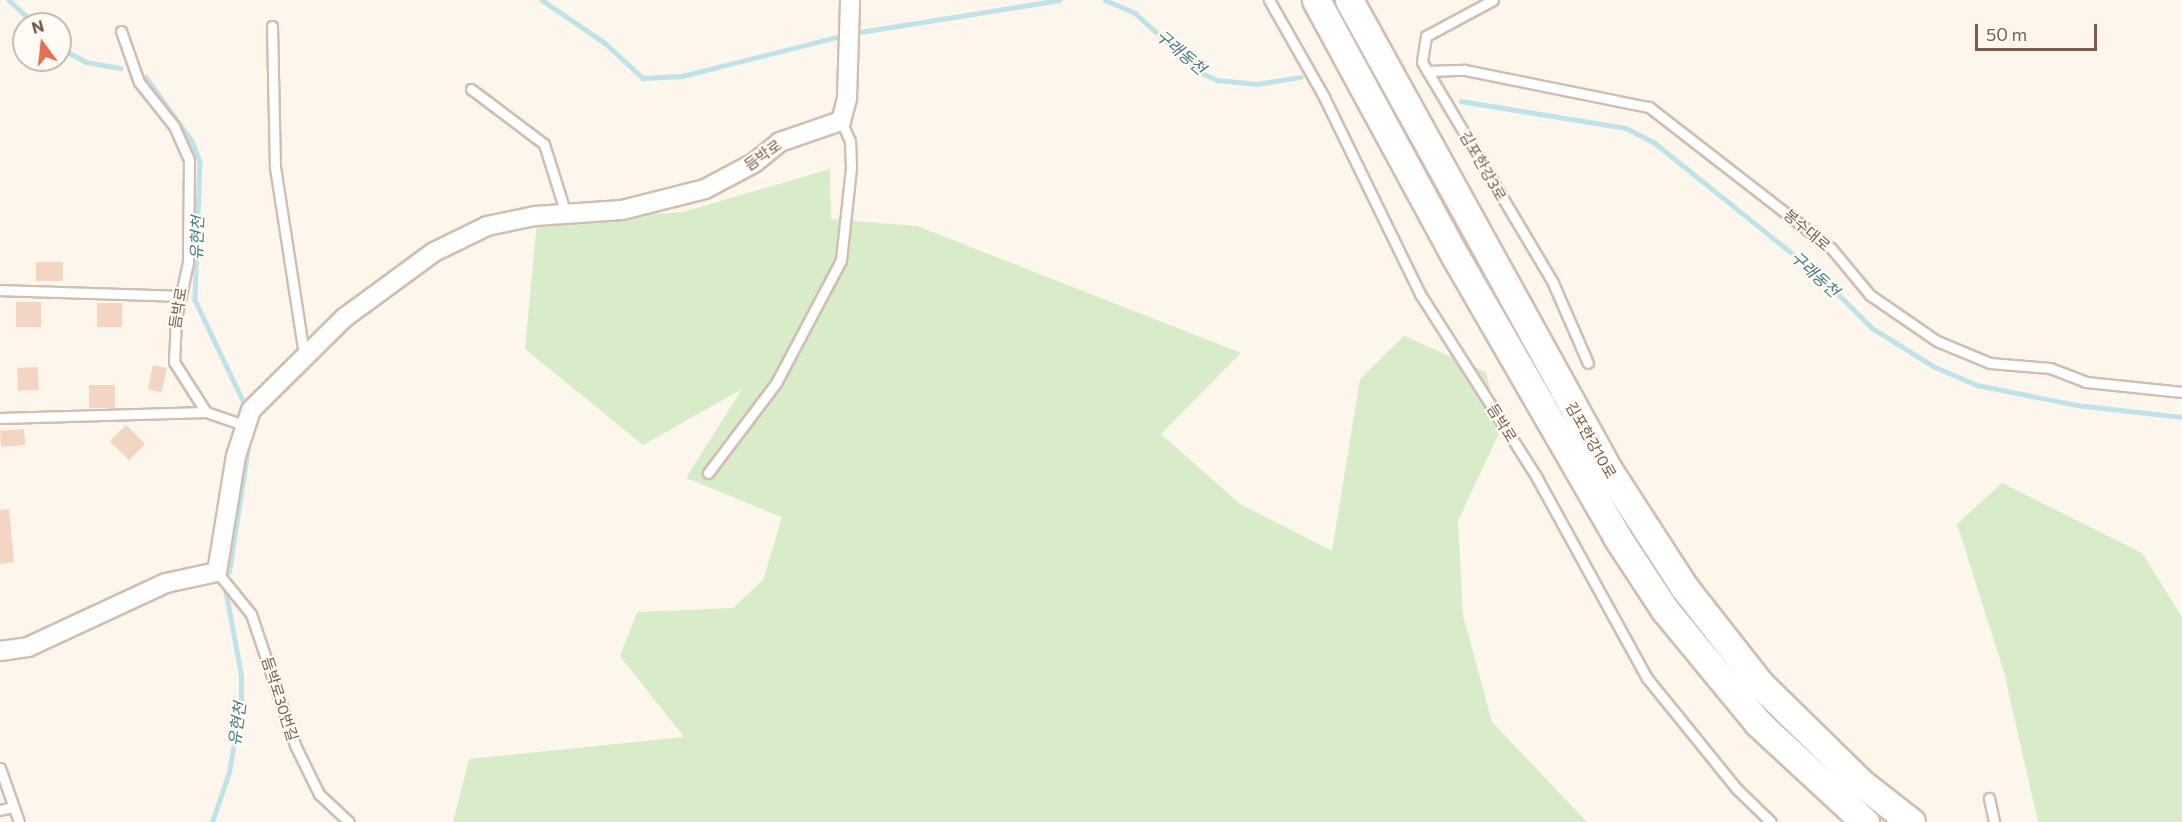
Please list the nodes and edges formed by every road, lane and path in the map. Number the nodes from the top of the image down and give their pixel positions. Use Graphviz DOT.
graph roads {
  1 [pos="850,0"];
  2 [pos="1269,0"];
  3 [pos="1493,0"];
  4 [pos="1356,2"];
  5 [pos="1322,10"];
  6 [pos="272,26"];
  7 [pos="120,31"];
  8 [pos="1427,71"];
  9 [pos="471,89"];
  10 [pos="841,121"];
  11 [pos="566,214"];
  12 [pos="0,290"];
  13 [pos="180,296"];
  14 [pos="304,354"];
  15 [pos="1588,363"];
  16 [pos="2182,393"];
  17 [pos="206,412"];
  18 [pos="0,418"];
  19 [pos="244,425"];
  20 [pos="708,473"];
  21 [pos="217,572"];
  22 [pos="0,651"];
  23 [pos="0,768"];
  24 [pos="1989,798"];
  25 [pos="12,807"];
  26 [pos="0,810"];
  27 [pos="19,822"];
  28 [pos="349,822"];
  29 [pos="1771,822"];
  30 [pos="1864,822"];
  31 [pos="1911,822"];
  32 [pos="1994,822"];
  1 -- 10 [label="street"];
  2 -- 29 [label="lane, 듬박로"];
  3 -- 8 [label="lane, 김포한강3로"];
  4 -- 5 [label="street"];
  4 -- 31 [label="street, 김포한강10로"];
  5 -- 30 [label="street, 김포한강10로"];
  6 -- 14 [label="lane"];
  7 -- 13 [label="lane, 듬박로"];
  8 -- 15 [label="lane, 김포한강3로"];
  8 -- 16 [label="lane, 봉수대로"];
  9 -- 11 [label="lane"];
  10 -- 11 [label="street, 듬박로"];
  10 -- 20 [label="lane"];
  11 -- 14 [label="street, 듬박로"];
  12 -- 13 [label="lane"];
  13 -- 17 [label="lane, 듬박로"];
  14 -- 19 [label="street, 듬박로"];
  17 -- 18 [label="lane"];
  17 -- 19 [label="lane"];
  19 -- 21 [label="street, 듬박로"];
  21 -- 22 [label="street"];
  21 -- 28 [label="lane, 듬박로30번길"];
  23 -- 25 [label="lane"];
  24 -- 32 [label="lane"];
  25 -- 26 [label="lane"];
  25 -- 27 [label="lane"];
}
